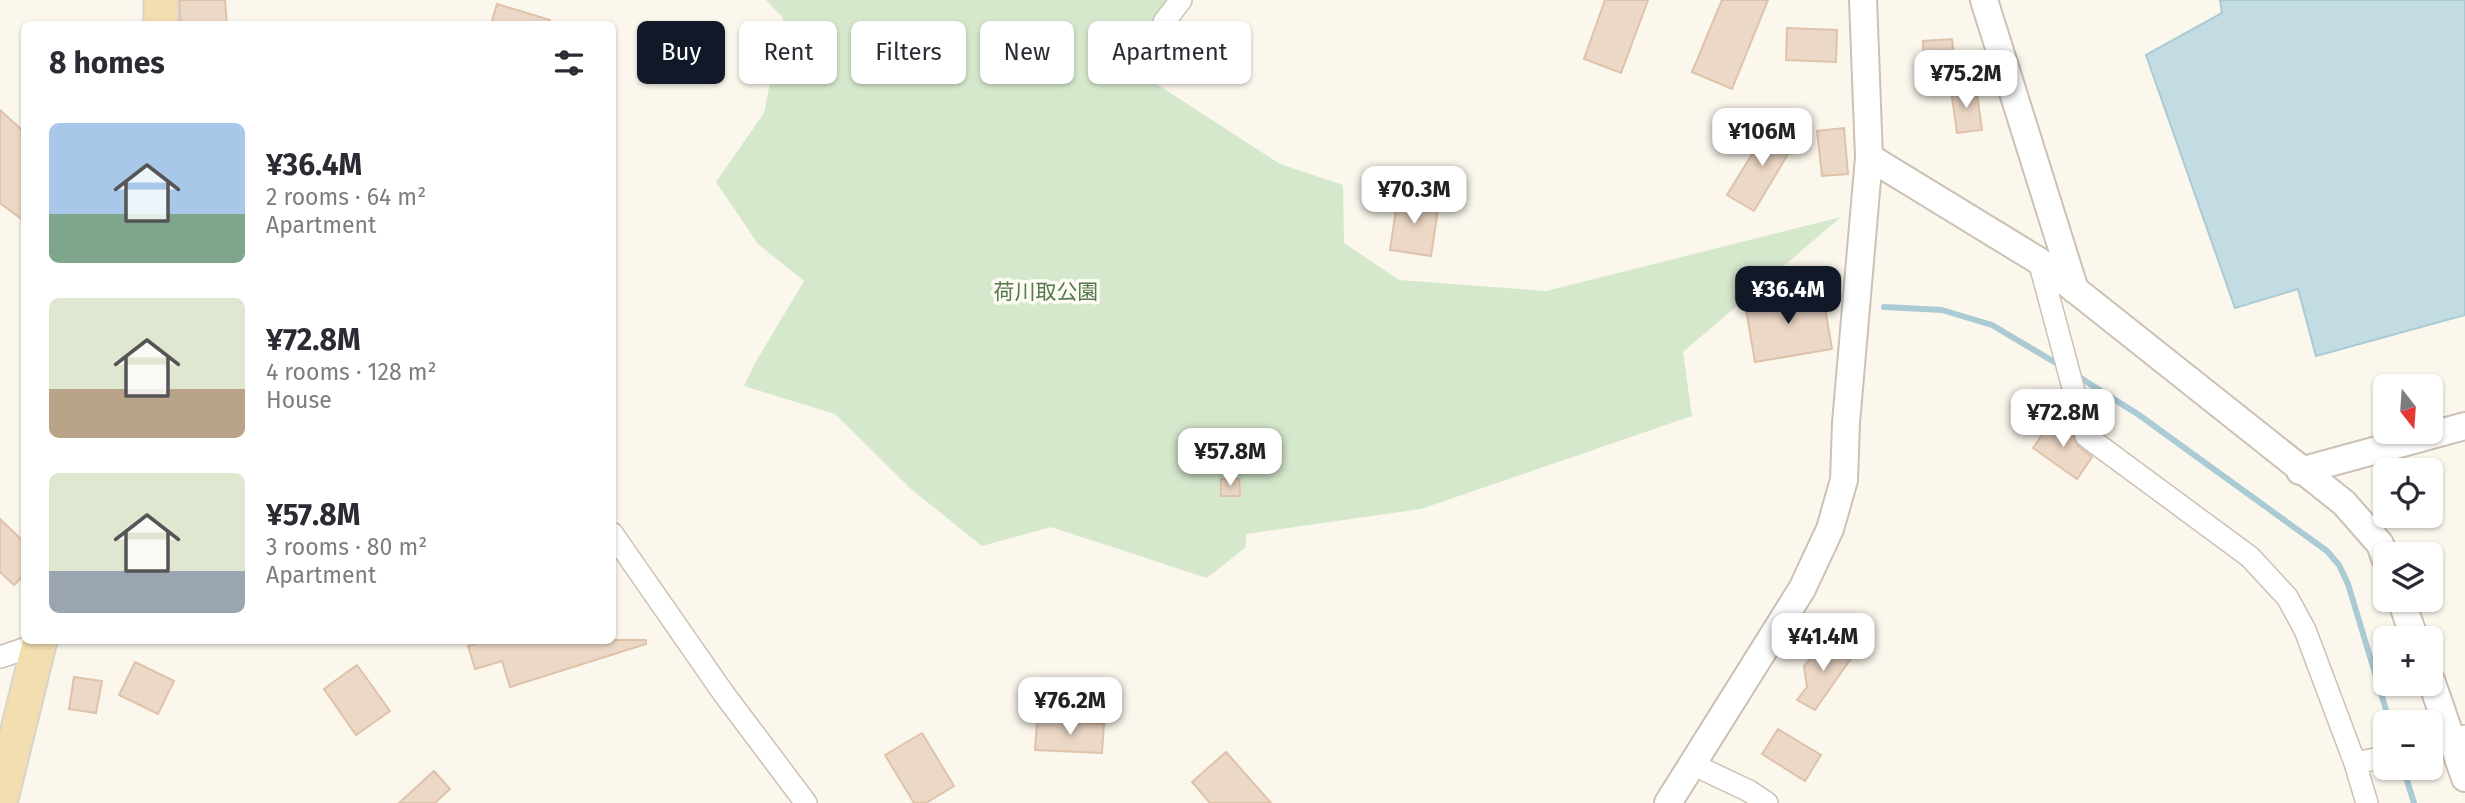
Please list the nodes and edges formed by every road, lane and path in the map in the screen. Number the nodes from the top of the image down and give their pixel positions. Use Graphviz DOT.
graph roads {
  1 [pos="161,0"];
  2 [pos="1181,0"];
  3 [pos="1863,0"];
  4 [pos="1984,0"];
  5 [pos="161,21"];
  6 [pos="1165,21"];
  7 [pos="1869,157"];
  8 [pos="2039,261"];
  9 [pos="2075,290"];
  10 [pos="2465,426"];
  11 [pos="2300,471"];
  12 [pos="616,539"];
  13 [pos="2378,542"];
  14 [pos="35,644"];
  15 [pos="40,644"];
  16 [pos="0,657"];
  17 [pos="2435,696"];
  18 [pos="2445,742"];
  19 [pos="2373,759"];
  20 [pos="2355,763"];
  21 [pos="1692,765"];
  22 [pos="2465,778"];
  23 [pos="0,803"];
  24 [pos="806,803"];
  25 [pos="1668,803"];
  26 [pos="1767,803"];
  27 [pos="2367,803"];
  1 -- 5 [label="main road"];
  2 -- 6 [label="street"];
  3 -- 7 [label="street"];
  4 -- 9 [label="street"];
  7 -- 8 [label="street"];
  7 -- 21 [label="street"];
  8 -- 9 [label="street"];
  8 -- 20 [label="street"];
  9 -- 11 [label="street"];
  10 -- 11 [label="street"];
  11 -- 13 [label="street"];
  12 -- 24 [label="street"];
  14 -- 16 [label="street"];
  15 -- 23 [label="main road"];
  17 -- 18 [label="street"];
  18 -- 22 [label="street"];
  19 -- 20 [label="street"];
  20 -- 27 [label="street"];
  21 -- 25 [label="street"];
  21 -- 26 [label="street"];
}
